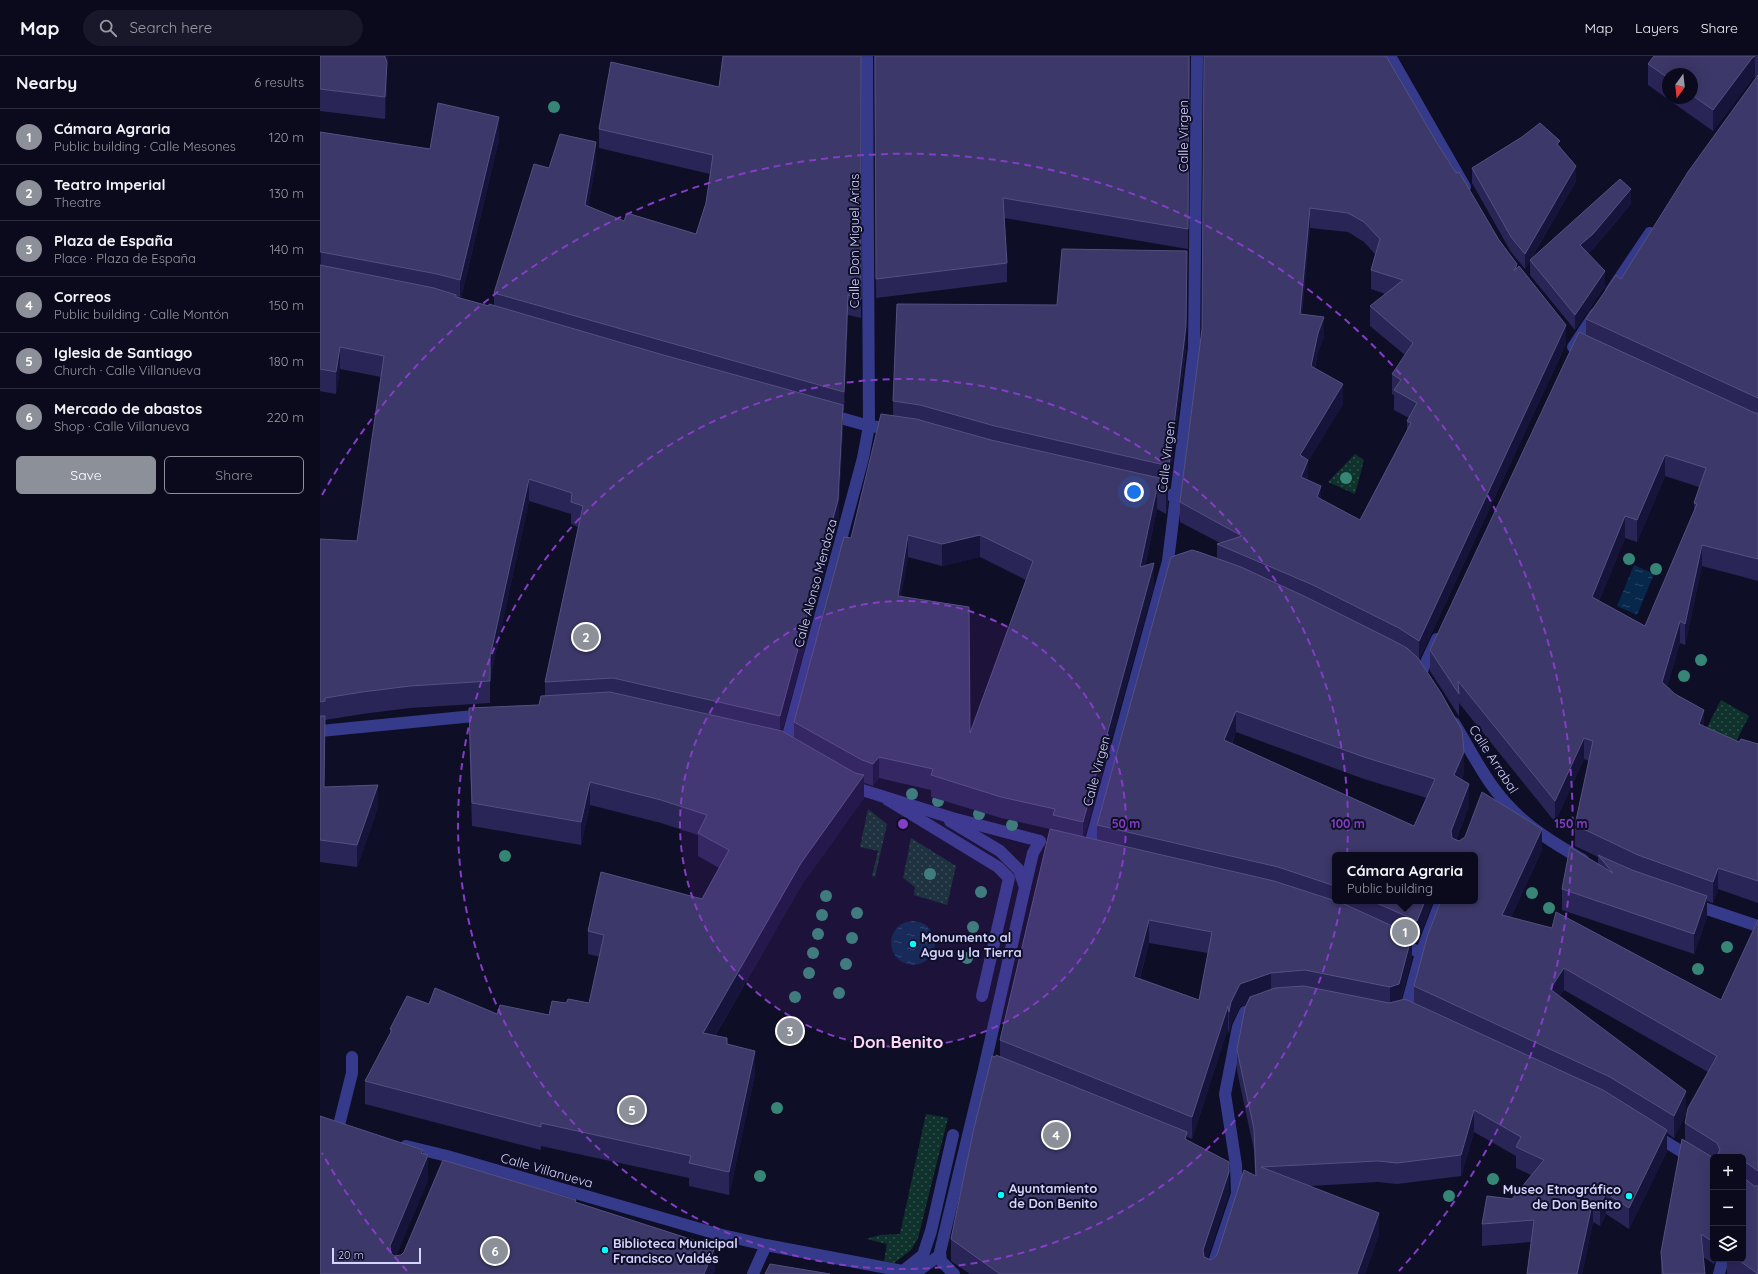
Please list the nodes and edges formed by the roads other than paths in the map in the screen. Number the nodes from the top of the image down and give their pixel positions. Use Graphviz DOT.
graph roads {
  1 [pos="867,56"];
  2 [pos="1197,56"];
  3 [pos="1390,56"];
  4 [pos="1470,194"];
  5 [pos="1658,222"];
  6 [pos="1572,340"];
  7 [pos="1589,350"];
  8 [pos="1568,357"];
  9 [pos="812,410"];
  10 [pos="869,426"];
  11 [pos="904,431"];
  12 [pos="1137,488"];
  13 [pos="1176,496"];
  14 [pos="1442,630"];
  15 [pos="1411,665"];
  16 [pos="1421,673"];
  17 [pos="1430,684"];
  18 [pos="1449,714"];
  19 [pos="496,715"];
  20 [pos="320,731"];
  21 [pos="770,744"];
  22 [pos="786,747"];
  23 [pos="799,754"];
  24 [pos="839,777"];
  25 [pos="1487,778"];
  26 [pos="1482,792"];
  27 [pos="880,795"];
  28 [pos="939,814"];
  29 [pos="1076,849"];
  30 [pos="1088,852"];
  31 [pos="1103,855"];
  32 [pos="1593,866"];
  33 [pos="1025,887"];
  34 [pos="1680,900"];
  35 [pos="1440,904"];
  36 [pos="1758,926"];
  37 [pos="1387,937"];
  38 [pos="1421,953"];
  39 [pos="982,996"];
  40 [pos="1266,1004"];
  41 [pos="1405,1012"];
  42 [pos="1390,1017"];
  43 [pos="1419,1018"];
  44 [pos="352,1057"];
  45 [pos="985,1064"];
  46 [pos="999,1070"];
  47 [pos="326,1126"];
  48 [pos="1640,1126"];
  49 [pos="338,1129"];
  50 [pos="352,1133"];
  51 [pos="953,1135"];
  52 [pos="396,1143"];
  53 [pos="447,1156"];
  54 [pos="1222,1159"];
  55 [pos="1236,1165"];
  56 [pos="442,1167"];
  57 [pos="1710,1169"];
  58 [pos="766,1245"];
  59 [pos="940,1255"];
  60 [pos="1722,1262"];
  61 [pos="912,1273"];
  62 [pos="753,1274"];
  63 [pos="954,1274"];
  64 [pos="1210,1274"];
  65 [pos="1719,1274"];
  1 -- 10 [label="street, Calle Don Miguel Arias"];
  2 -- 13 [label="street, Calle Virgen"];
  3 -- 4 [label="street"];
  5 -- 6 [label="street"];
  6 -- 7 [label="street"];
  6 -- 8 [label="street"];
  9 -- 10 [label="street"];
  10 -- 11 [label="street"];
  10 -- 22 [label="street, Calle Alonso Mendoza"];
  12 -- 13 [label="street"];
  13 -- 30 [label="street, Calle Virgen"];
  14 -- 16 [label="street"];
  15 -- 16 [label="street"];
  16 -- 17 [label="street"];
  18 -- 25 [label="street, Calle Arrabal"];
  19 -- 20 [label="street"];
  21 -- 22 [label="street"];
  22 -- 23 [label="street"];
  24 -- 27 [label="street"];
  25 -- 26 [label="street"];
  25 -- 32 [label="street, Calle Arrabal"];
  27 -- 28 [label="street"];
  27 -- 39 [label="street"];
  28 -- 33 [label="street"];
  28 -- 33 [label="street"];
  29 -- 30 [label="street"];
  30 -- 31 [label="street"];
  33 -- 45 [label="street"];
  34 -- 36 [label="street"];
  35 -- 38 [label="street"];
  37 -- 38 [label="street"];
  38 -- 41 [label="street"];
  40 -- 55 [label="street"];
  41 -- 42 [label="street"];
  41 -- 43 [label="street"];
  44 -- 49 [label="street"];
  45 -- 46 [label="street"];
  45 -- 59 [label="street"];
  47 -- 49 [label="street"];
  48 -- 57 [label="street"];
  49 -- 50 [label="street"];
  51 -- 61 [label="street"];
  52 -- 53 [label="street, Calle Villanueva"];
  53 -- 56 [label="street"];
  53 -- 58 [label="street, Calle Villanueva"];
  54 -- 55 [label="street"];
  55 -- 64 [label="street"];
  58 -- 61 [label="street, Calle Villanueva"];
  58 -- 62 [label="street"];
  59 -- 61 [label="street"];
  59 -- 63 [label="street"];
  60 -- 65 [label="street"];
}
